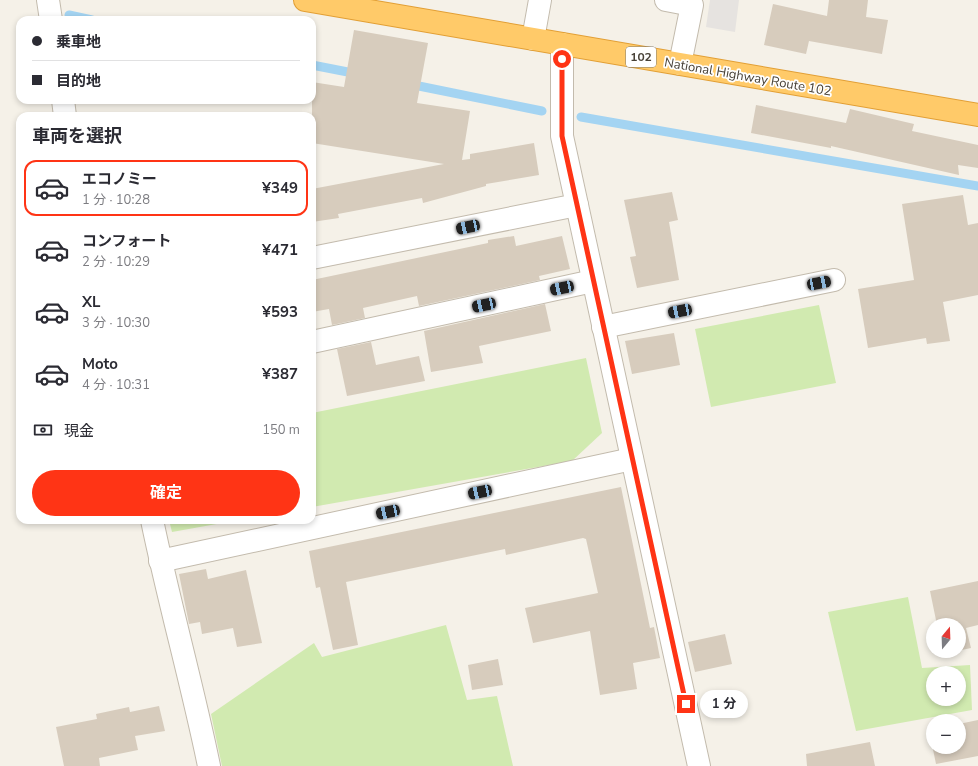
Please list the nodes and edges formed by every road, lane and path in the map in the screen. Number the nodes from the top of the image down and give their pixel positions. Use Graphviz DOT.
graph roads {
  1 [pos="48,0"];
  2 [pos="305,0"];
  3 [pos="540,0"];
  4 [pos="666,0"];
  5 [pos="50,16"];
  6 [pos="533,39"];
  7 [pos="562,44"];
  8 [pos="680,64"];
  9 [pos="978,115"];
  10 [pos="577,204"];
  11 [pos="316,257"];
  12 [pos="834,280"];
  13 [pos="593,281"];
  14 [pos="603,327"];
  15 [pos="316,341"];
  16 [pos="632,459"];
  17 [pos="153,524"];
  18 [pos="160,561"];
  19 [pos="209,766"];
  20 [pos="699,766"];
  1 -- 5 [label="street"];
  2 -- 6 [label="highway, National Highway Route 102 / 102"];
  3 -- 6 [label="street"];
  4 -- 8 [label="street"];
  6 -- 7 [label="highway, National Highway Route 102 / 102"];
  7 -- 8 [label="highway, National Highway Route 102 / 102"];
  7 -- 10 [label="street"];
  8 -- 9 [label="highway, National Highway Route 102 / 102"];
  10 -- 11 [label="street"];
  10 -- 13 [label="street"];
  12 -- 14 [label="street"];
  13 -- 14 [label="street"];
  13 -- 15 [label="street"];
  14 -- 16 [label="street"];
  16 -- 18 [label="street"];
  16 -- 20 [label="street"];
  17 -- 18 [label="street"];
  18 -- 19 [label="street"];
}
